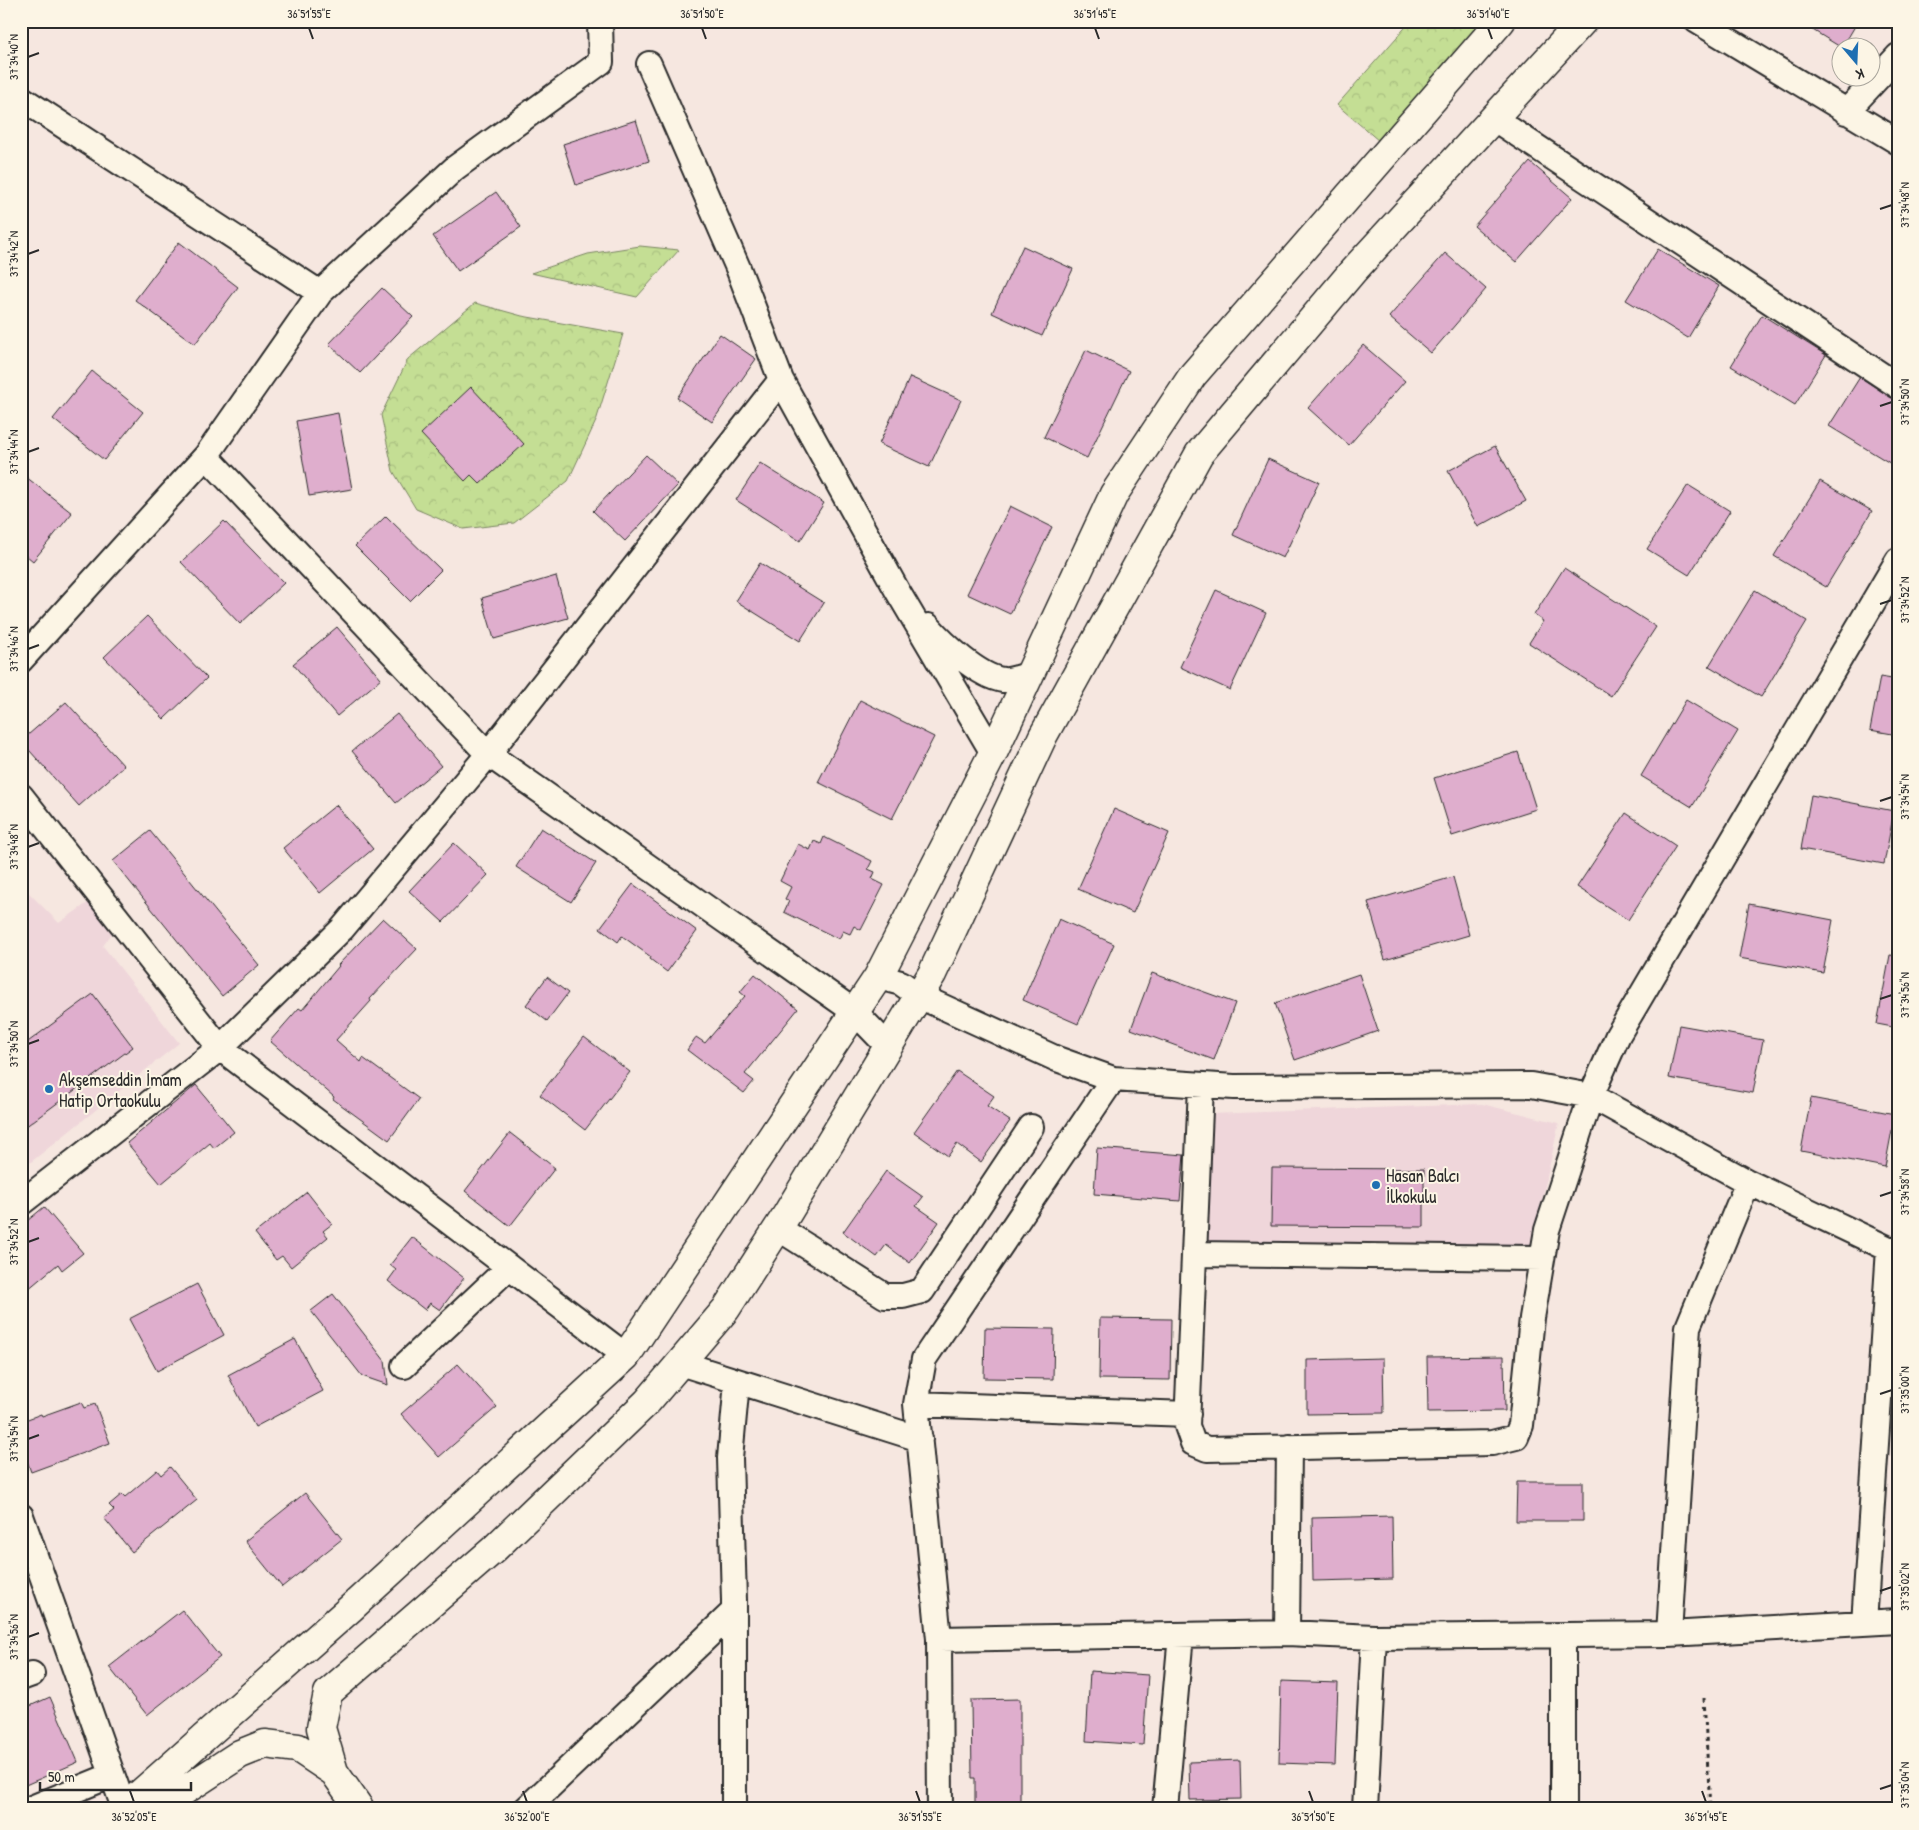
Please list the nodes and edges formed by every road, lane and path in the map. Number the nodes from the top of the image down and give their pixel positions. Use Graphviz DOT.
graph roads {
  1 [pos="600,21"];
  2 [pos="1501,21"];
  3 [pos="1583,21"];
  4 [pos="1697,21"];
  5 [pos="1898,56"];
  6 [pos="650,64"];
  7 [pos="21,98"];
  8 [pos="1846,112"];
  9 [pos="1493,118"];
  10 [pos="1898,142"];
  11 [pos="320,293"];
  12 [pos="781,380"];
  13 [pos="1898,386"];
  14 [pos="206,456"];
  15 [pos="1898,560"];
  16 [pos="898,592"];
  17 [pos="21,660"];
  18 [pos="1030,675"];
  19 [pos="993,753"];
  20 [pos="488,754"];
  21 [pos="21,796"];
  22 [pos="878,977"];
  23 [pos="919,996"];
  24 [pos="855,1012"];
  25 [pos="892,1041"];
  26 [pos="220,1048"];
  27 [pos="1113,1080"];
  28 [pos="1201,1085"];
  29 [pos="1591,1096"];
  30 [pos="1031,1127"];
  31 [pos="1748,1182"];
  32 [pos="21,1202"];
  33 [pos="778,1228"];
  34 [pos="1894,1249"];
  35 [pos="1194,1254"];
  36 [pos="1542,1258"];
  37 [pos="509,1267"];
  38 [pos="626,1356"];
  39 [pos="680,1363"];
  40 [pos="404,1366"];
  41 [pos="737,1382"];
  42 [pos="916,1404"];
  43 [pos="1188,1414"];
  44 [pos="920,1440"];
  45 [pos="1290,1447"];
  46 [pos="21,1516"];
  47 [pos="734,1612"];
  48 [pos="1898,1621"];
  49 [pos="1864,1623"];
  50 [pos="1286,1634"];
  51 [pos="1669,1634"];
  52 [pos="1564,1635"];
  53 [pos="1181,1636"];
  54 [pos="1374,1637"];
  55 [pos="939,1639"];
  56 [pos="1704,1698"];
  57 [pos="334,1772"];
  58 [pos="112,1775"];
  59 [pos="123,1808"];
  60 [pos="29,1809"];
  61 [pos="156,1809"];
  62 [pos="360,1809"];
  63 [pos="526,1809"];
  64 [pos="734,1809"];
  65 [pos="940,1809"];
  66 [pos="1165,1809"];
  67 [pos="1365,1809"];
  68 [pos="1563,1809"];
  69 [pos="1710,1809"];
  1 -- 11 [label="street"];
  2 -- 18 [label="main road"];
  3 -- 9 [label="main road"];
  4 -- 8 [label="street"];
  5 -- 8 [label="street"];
  6 -- 12 [label="street"];
  7 -- 11 [label="street"];
  8 -- 10 [label="street"];
  9 -- 13 [label="street"];
  9 -- 23 [label="main road"];
  11 -- 14 [label="street"];
  12 -- 16 [label="street"];
  12 -- 20 [label="street"];
  14 -- 17 [label="street"];
  14 -- 20 [label="street"];
  15 -- 29 [label="street"];
  16 -- 18 [label="street"];
  16 -- 19 [label="street"];
  18 -- 19 [label="main road"];
  19 -- 22 [label="main road"];
  20 -- 24 [label="street"];
  20 -- 26 [label="street"];
  21 -- 26 [label="street"];
  22 -- 23 [label="street"];
  22 -- 24 [label="main road"];
  23 -- 25 [label="main road"];
  23 -- 27 [label="street"];
  24 -- 25 [label="street"];
  24 -- 38 [label="main road"];
  25 -- 33 [label="main road"];
  26 -- 32 [label="street"];
  26 -- 37 [label="street"];
  27 -- 28 [label="street"];
  27 -- 42 [label="street"];
  28 -- 29 [label="street"];
  28 -- 35 [label="street"];
  29 -- 31 [label="street"];
  29 -- 36 [label="street"];
  30 -- 33 [label="street"];
  31 -- 34 [label="street"];
  31 -- 51 [label="street"];
  33 -- 39 [label="main road"];
  34 -- 49 [label="street"];
  35 -- 36 [label="street"];
  35 -- 43 [label="street"];
  36 -- 45 [label="street"];
  37 -- 38 [label="street"];
  37 -- 40 [label="street"];
  38 -- 59 [label="main road"];
  39 -- 41 [label="street"];
  39 -- 57 [label="main road"];
  41 -- 44 [label="street"];
  41 -- 47 [label="street"];
  42 -- 43 [label="street"];
  42 -- 44 [label="street"];
  43 -- 45 [label="street"];
  44 -- 55 [label="street"];
  45 -- 50 [label="street"];
  46 -- 58 [label="street"];
  47 -- 63 [label="street"];
  47 -- 64 [label="street"];
  48 -- 49 [label="street"];
  49 -- 51 [label="street"];
  50 -- 53 [label="street"];
  50 -- 54 [label="street"];
  51 -- 52 [label="street"];
  52 -- 54 [label="street"];
  52 -- 68 [label="street"];
  53 -- 55 [label="street"];
  53 -- 66 [label="street"];
  54 -- 67 [label="street"];
  55 -- 65 [label="street"];
  56 -- 69 [label="path"];
  57 -- 61 [label="main road"];
  57 -- 62 [label="main road"];
  58 -- 59 [label="street"];
  58 -- 60 [label="street"];
}
